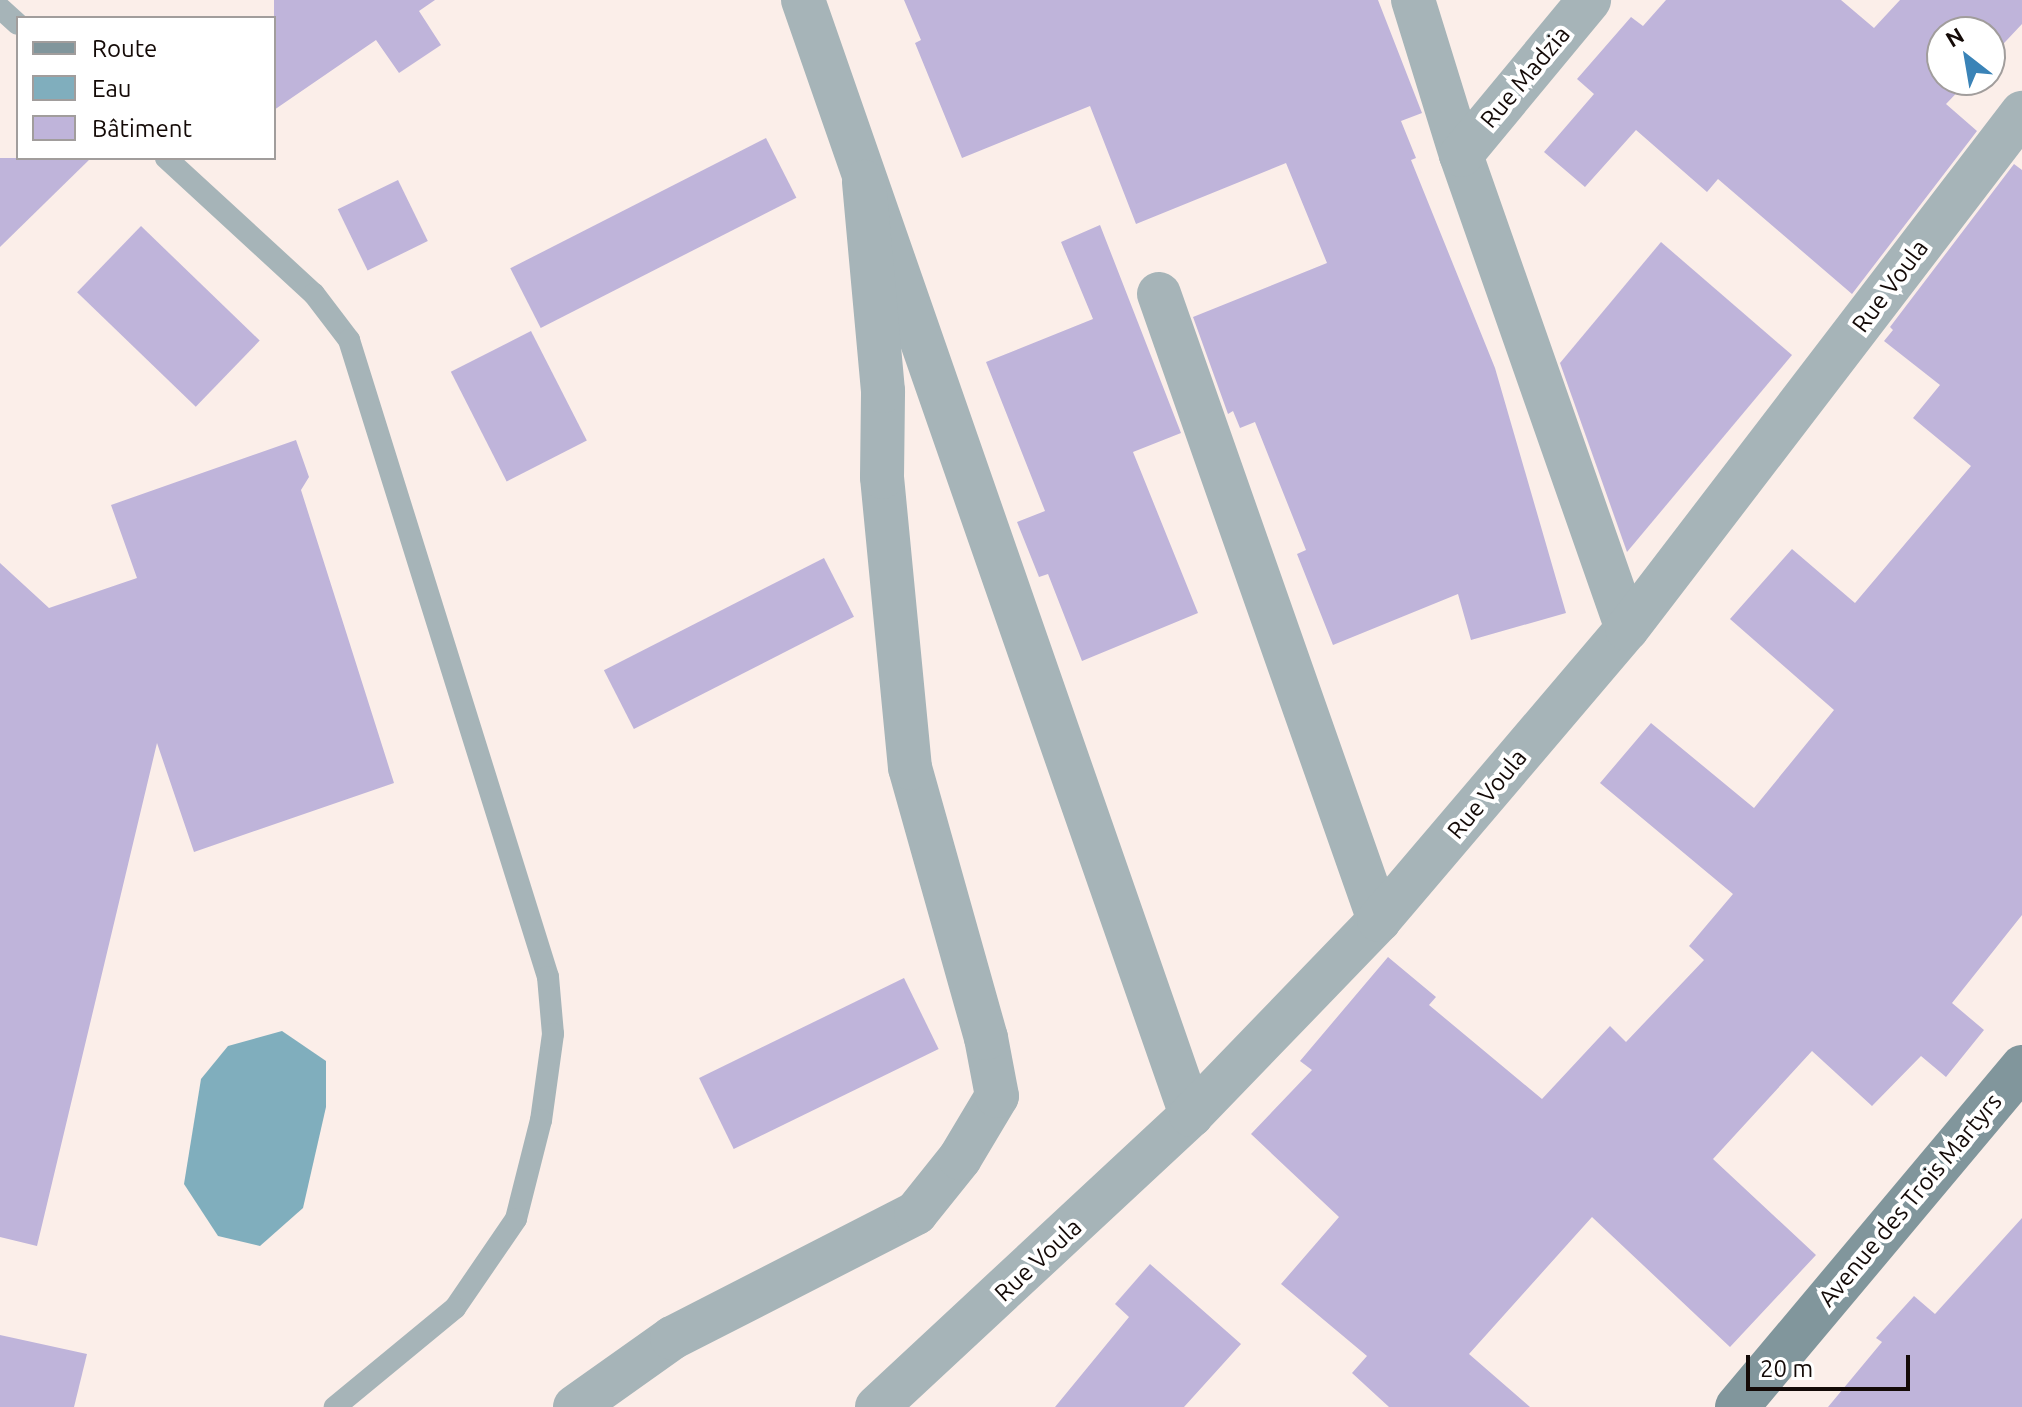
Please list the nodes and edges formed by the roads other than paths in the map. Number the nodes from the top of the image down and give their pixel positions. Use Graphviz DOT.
graph roads {
  1 [pos="803,0"];
  2 [pos="1413,0"];
  3 [pos="1589,0"];
  4 [pos="0,8"];
  5 [pos="16,22"];
  6 [pos="2022,113"];
  7 [pos="1461,155"];
  8 [pos="168,160"];
  9 [pos="864,182"];
  10 [pos="1159,294"];
  11 [pos="1627,629"];
  12 [pos="1379,920"];
  13 [pos="2022,1067"];
  14 [pos="1191,1115"];
  15 [pos="335,1407"];
  16 [pos="575,1407"];
  17 [pos="877,1407"];
  18 [pos="1737,1407"];
  1 -- 9 [label="street"];
  2 -- 7 [label="street"];
  3 -- 7 [label="street, Rue Madzia"];
  4 -- 5 [label="lane"];
  6 -- 11 [label="street, Rue Voula"];
  7 -- 11 [label="street"];
  8 -- 15 [label="lane"];
  9 -- 14 [label="street"];
  9 -- 16 [label="street"];
  10 -- 12 [label="street"];
  11 -- 12 [label="street, Rue Voula"];
  12 -- 14 [label="street, Rue Voula"];
  13 -- 18 [label="main road, Avenue des Trois Martyrs"];
  14 -- 17 [label="street, Rue Voula"];
}
